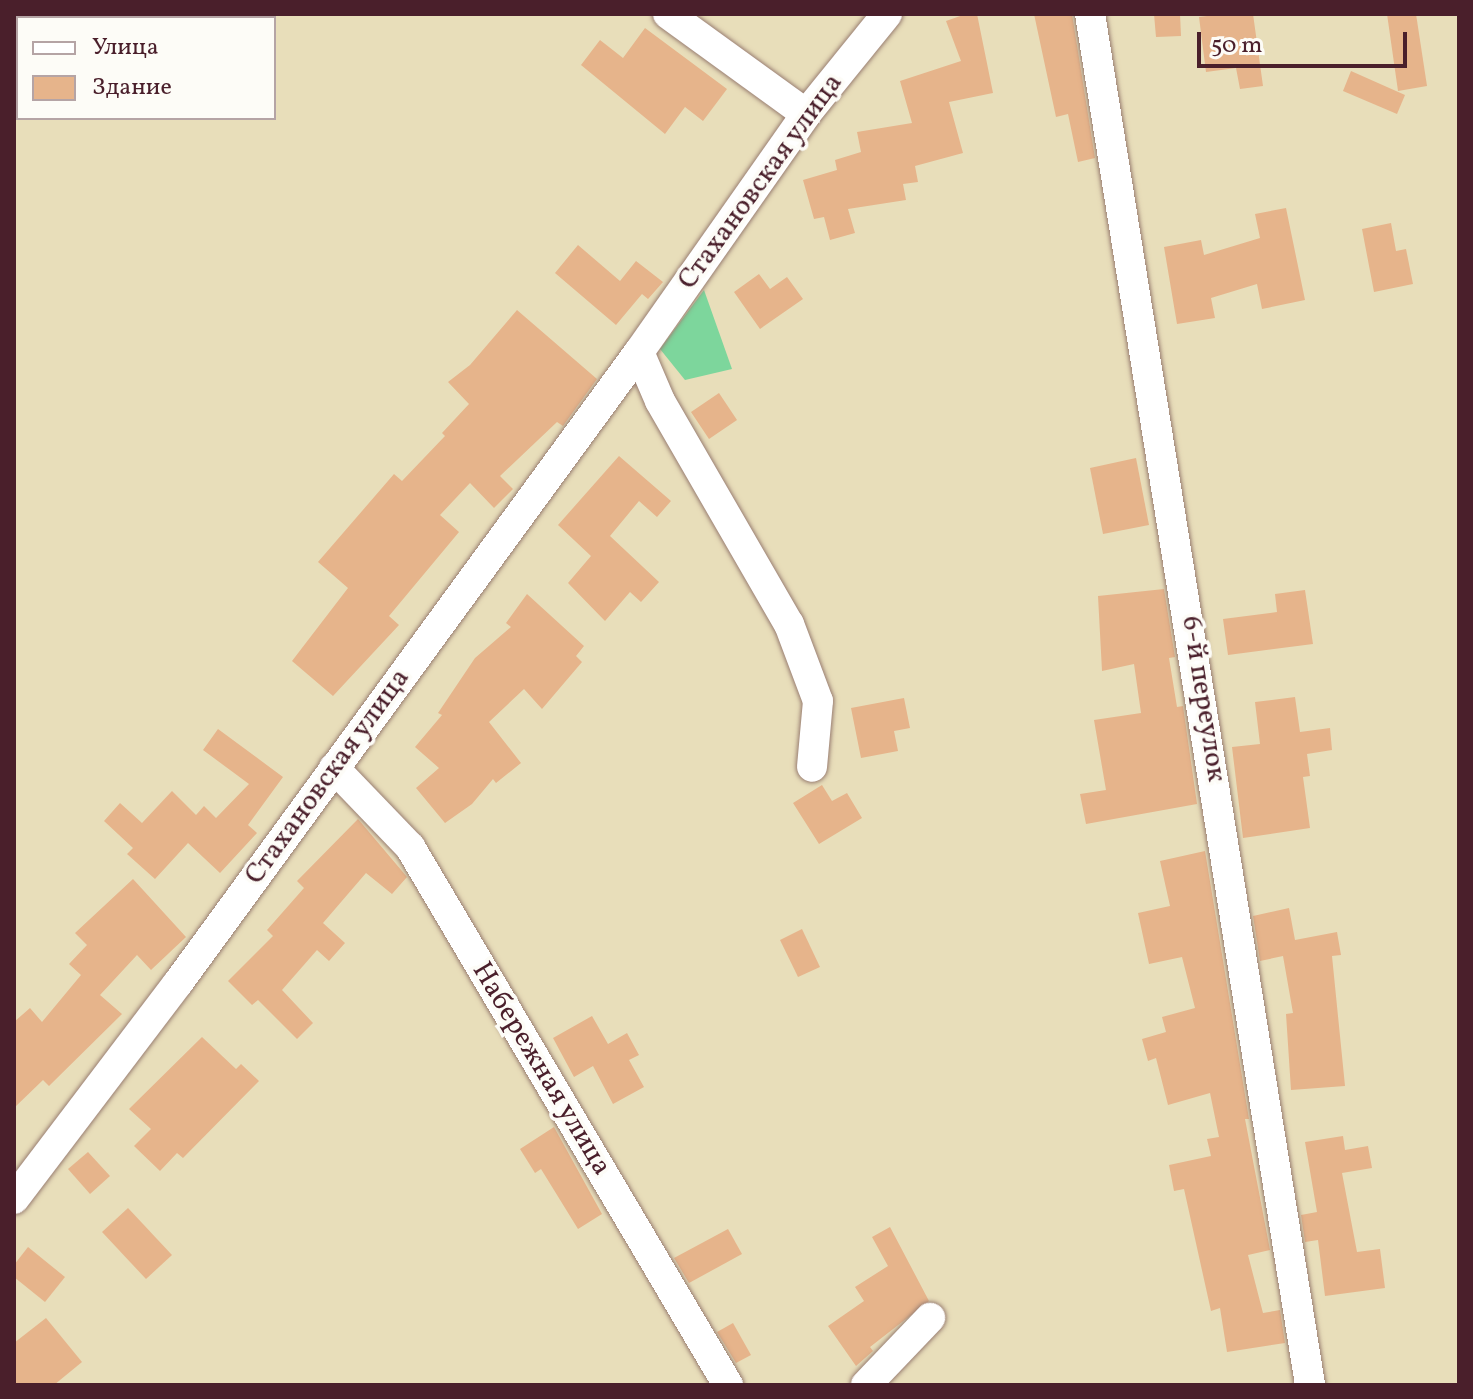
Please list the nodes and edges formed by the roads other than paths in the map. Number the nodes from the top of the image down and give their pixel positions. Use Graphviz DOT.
graph roads {
  1 [pos="668,14"];
  2 [pos="887,14"];
  3 [pos="1090,14"];
  4 [pos="806,114"];
  5 [pos="639,352"];
  6 [pos="812,767"];
  7 [pos="334,768"];
  8 [pos="14,1199"];
  9 [pos="930,1318"];
  10 [pos="728,1385"];
  11 [pos="866,1385"];
  12 [pos="1310,1385"];
  1 -- 4 [label="street"];
  2 -- 4 [label="street, Стахановская улица"];
  3 -- 12 [label="street, 6-й переулок"];
  4 -- 5 [label="street, Стахановская улица"];
  5 -- 6 [label="street"];
  5 -- 7 [label="street, Стахановская улица"];
  7 -- 8 [label="street, Стахановская улица"];
  7 -- 10 [label="street, Набережная улица"];
  9 -- 11 [label="street"];
}
